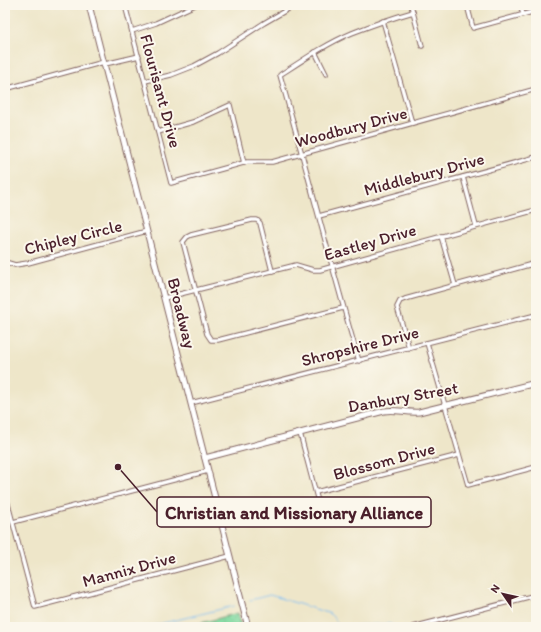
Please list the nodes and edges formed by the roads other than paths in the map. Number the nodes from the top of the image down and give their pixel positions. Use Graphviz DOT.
graph roads {
  1 [pos="89,5"];
  2 [pos="125,5"];
  3 [pos="195,5"];
  4 [pos="294,5"];
  5 [pos="411,5"];
  6 [pos="467,5"];
  7 [pos="520,5"];
  8 [pos="536,11"];
  9 [pos="413,12"];
  10 [pos="523,14"];
  11 [pos="383,21"];
  12 [pos="132,31"];
  13 [pos="422,46"];
  14 [pos="315,52"];
  15 [pos="139,56"];
  16 [pos="105,63"];
  17 [pos="326,74"];
  18 [pos="145,81"];
  19 [pos="5,89"];
  20 [pos="536,89"];
  21 [pos="412,123"];
  22 [pos="158,132"];
  23 [pos="302,154"];
  24 [pos="536,157"];
  25 [pos="244,163"];
  26 [pos="463,177"];
  27 [pos="171,183"];
  28 [pos="536,210"];
  29 [pos="319,216"];
  30 [pos="476,226"];
  31 [pos="147,231"];
  32 [pos="441,236"];
  33 [pos="5,262"];
  34 [pos="536,263"];
  35 [pos="331,267"];
  36 [pos="272,271"];
  37 [pos="455,285"];
  38 [pos="196,290"];
  39 [pos="164,298"];
  40 [pos="343,308"];
  41 [pos="536,315"];
  42 [pos="427,343"];
  43 [pos="409,348"];
  44 [pos="359,361"];
  45 [pos="536,383"];
  46 [pos="191,403"];
  47 [pos="445,406"];
  48 [pos="300,433"];
  49 [pos="459,455"];
  50 [pos="205,458"];
  51 [pos="536,467"];
  52 [pos="208,471"];
  53 [pos="316,492"];
  54 [pos="5,493"];
  55 [pos="322,517"];
  56 [pos="13,522"];
  57 [pos="230,556"];
  58 [pos="536,595"];
  59 [pos="248,627"];
  60 [pos="413,627"];
  1 -- 16 [label="main road, Broadway"];
  2 -- 12 [label="street, Flourisant Drive"];
  3 -- 12 [label="street"];
  4 -- 18 [label="street"];
  5 -- 9 [label="street"];
  6 -- 10 [label="street"];
  7 -- 10 [label="street"];
  8 -- 10 [label="street"];
  9 -- 11 [label="street"];
  9 -- 13 [label="street"];
  11 -- 14 [label="street"];
  11 -- 21 [label="street"];
  12 -- 15 [label="street, Flourisant Drive"];
  14 -- 17 [label="street"];
  14 -- 23 [label="street"];
  15 -- 16 [label="street"];
  15 -- 18 [label="street, Flourisant Drive"];
  16 -- 19 [label="street"];
  16 -- 31 [label="main road, Broadway"];
  18 -- 22 [label="street, Flourisant Drive"];
  20 -- 21 [label="street, Woodbury Drive"];
  21 -- 23 [label="street, Woodbury Drive"];
  22 -- 25 [label="street"];
  22 -- 27 [label="street, Flourisant Drive"];
  23 -- 25 [label="street, Woodbury Drive"];
  23 -- 29 [label="street"];
  24 -- 26 [label="street, Middlebury Drive"];
  25 -- 27 [label="street, Woodbury Drive"];
  26 -- 29 [label="street, Middlebury Drive"];
  26 -- 30 [label="street"];
  28 -- 30 [label="street, Eastley Drive"];
  29 -- 35 [label="street"];
  30 -- 32 [label="street, Eastley Drive"];
  31 -- 33 [label="street, Chipley Circle"];
  31 -- 39 [label="main road, Broadway"];
  32 -- 35 [label="street, Eastley Drive"];
  32 -- 37 [label="street"];
  34 -- 37 [label="street"];
  35 -- 36 [label="street, Eastley Drive"];
  35 -- 40 [label="street"];
  36 -- 38 [label="street, Eastley Drive"];
  36 -- 38 [label="street"];
  37 -- 43 [label="street"];
  38 -- 39 [label="street, Eastley Drive"];
  38 -- 40 [label="street"];
  39 -- 46 [label="main road, Broadway"];
  40 -- 44 [label="street"];
  41 -- 42 [label="street, Shropshire Drive"];
  42 -- 43 [label="street, Shropshire Drive"];
  42 -- 47 [label="street"];
  43 -- 44 [label="street, Shropshire Drive"];
  44 -- 46 [label="street, Shropshire Drive"];
  45 -- 47 [label="main road, Danbury Street"];
  46 -- 50 [label="main road, Broadway"];
  47 -- 48 [label="main road, Danbury Street"];
  47 -- 49 [label="street"];
  48 -- 50 [label="main road, Danbury Street"];
  48 -- 53 [label="street"];
  49 -- 51 [label="street"];
  49 -- 53 [label="street, Blossom Drive"];
  50 -- 52 [label="main road, Broadway"];
  52 -- 56 [label="street"];
  52 -- 57 [label="main road, Broadway"];
  53 -- 55 [label="street"];
  54 -- 56 [label="street"];
  56 -- 57 [label="street, Mannix Drive"];
  57 -- 59 [label="main road, Broadway"];
  58 -- 60 [label="street"];
}
